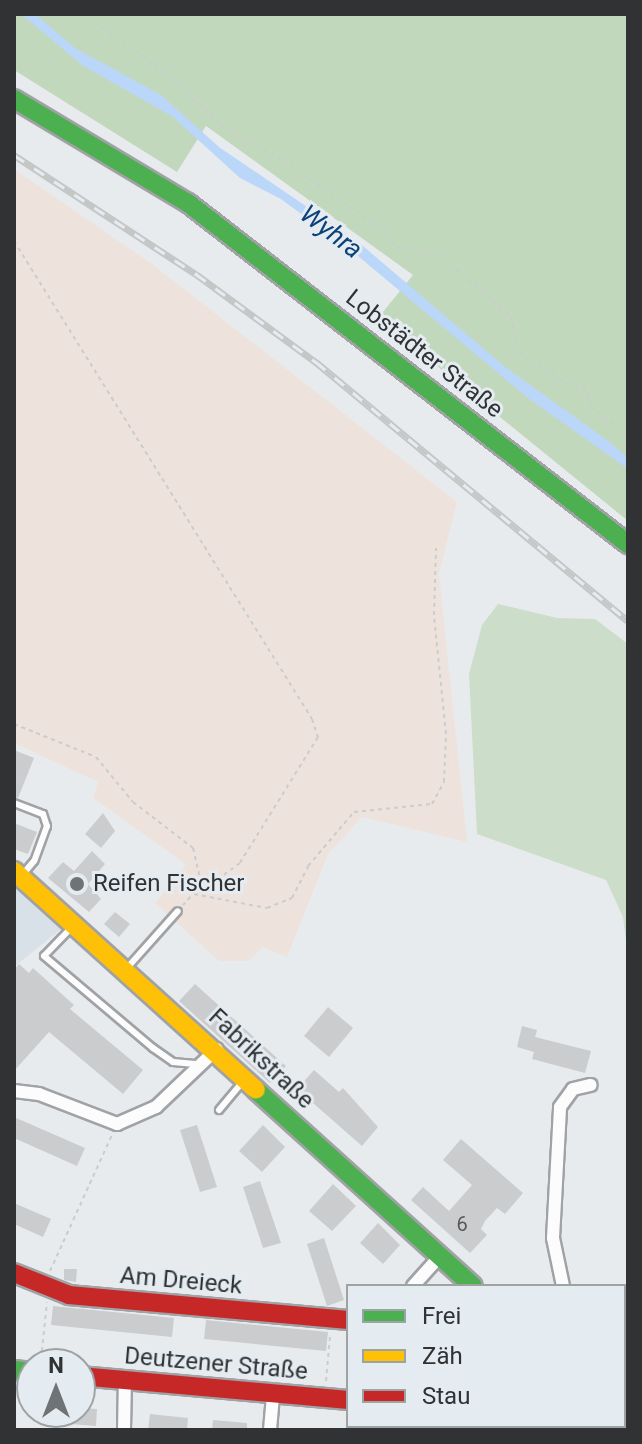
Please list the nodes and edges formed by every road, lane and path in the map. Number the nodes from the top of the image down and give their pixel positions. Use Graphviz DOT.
graph roads {
  1 [pos="83,14"];
  2 [pos="14,99"];
  3 [pos="14,241"];
  4 [pos="628,435"];
  5 [pos="628,544"];
  6 [pos="436,548"];
  7 [pos="14,724"];
  8 [pos="14,803"];
  9 [pos="17,874"];
  10 [pos="201,885"];
  11 [pos="193,894"];
  12 [pos="178,911"];
  13 [pos="74,924"];
  14 [pos="126,969"];
  15 [pos="217,1049"];
  16 [pos="201,1064"];
  17 [pos="246,1077"];
  18 [pos="591,1085"];
  19 [pos="14,1091"];
  20 [pos="219,1110"];
  21 [pos="117,1124"];
  22 [pos="440,1256"];
  23 [pos="14,1273"];
  24 [pos="415,1284"];
  25 [pos="471,1284"];
  26 [pos="563,1284"];
  27 [pos="48,1290"];
  28 [pos="340,1319"];
  29 [pos="42,1348"];
  30 [pos="96,1377"];
  31 [pos="125,1380"];
  32 [pos="273,1393"];
  33 [pos="324,1398"];
  34 [pos="346,1400"];
  35 [pos="124,1430"];
  36 [pos="270,1430"];
  1 -- 4 [label="path"];
  2 -- 5 [label="main road, Lobstädter Straße"];
  3 -- 10 [label="path"];
  6 -- 11 [label="path"];
  7 -- 10 [label="path"];
  8 -- 9 [label="lane"];
  9 -- 13 [label="main road, Fabrikstraße"];
  10 -- 11 [label="path"];
  11 -- 12 [label="path"];
  12 -- 14 [label="lane"];
  13 -- 14 [label="main road, Fabrikstraße"];
  13 -- 16 [label="lane"];
  14 -- 15 [label="main road, Fabrikstraße"];
  15 -- 16 [label="street"];
  15 -- 17 [label="main road, Fabrikstraße"];
  16 -- 21 [label="street"];
  17 -- 20 [label="lane"];
  17 -- 22 [label="main road, Fabrikstraße"];
  18 -- 26 [label="street"];
  19 -- 21 [label="street"];
  21 -- 27 [label="path"];
  22 -- 24 [label="street"];
  22 -- 25 [label="main road, Fabrikstraße"];
  23 -- 27 [label="main road, Am Dreieck"];
  27 -- 28 [label="main road, Am Dreieck"];
  27 -- 29 [label="path"];
  28 -- 33 [label="path"];
  30 -- 31 [label="main road, Deutzener Straße"];
  31 -- 32 [label="main road, Deutzener Straße"];
  31 -- 35 [label="street"];
  32 -- 33 [label="main road, Deutzener Straße"];
  32 -- 36 [label="street"];
  33 -- 34 [label="main road, Deutzener Straße"];
}
